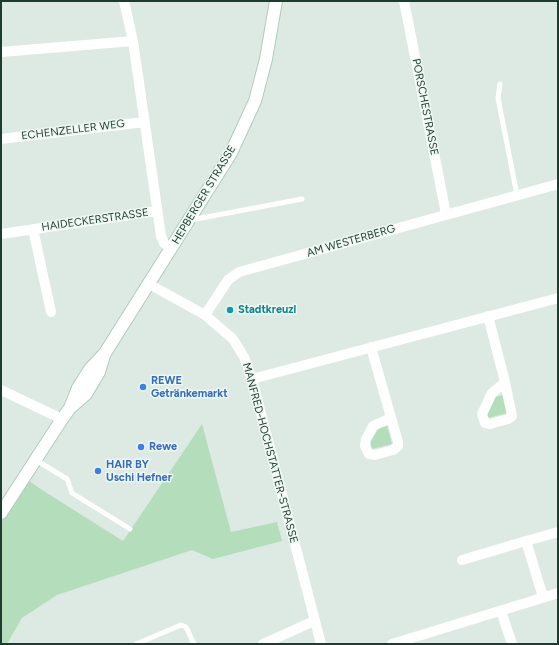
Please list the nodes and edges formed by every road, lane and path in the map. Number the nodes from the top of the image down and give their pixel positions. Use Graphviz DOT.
graph roads {
  1 [pos="124,1"];
  2 [pos="276,1"];
  3 [pos="404,1"];
  4 [pos="133,41"];
  5 [pos="1,52"];
  6 [pos="500,84"];
  7 [pos="145,122"];
  8 [pos="1,139"];
  9 [pos="558,184"];
  10 [pos="517,195"];
  11 [pos="302,198"];
  12 [pos="157,211"];
  13 [pos="446,214"];
  14 [pos="190,220"];
  15 [pos="33,229"];
  16 [pos="1,234"];
  17 [pos="171,249"];
  18 [pos="149,284"];
  19 [pos="558,298"];
  20 [pos="51,312"];
  21 [pos="205,315"];
  22 [pos="488,316"];
  23 [pos="371,347"];
  24 [pos="252,379"];
  25 [pos="505,382"];
  26 [pos="1,390"];
  27 [pos="391,418"];
  28 [pos="62,419"];
  29 [pos="36,460"];
  30 [pos="1,513"];
  31 [pos="130,529"];
  32 [pos="558,532"];
  33 [pos="526,541"];
  34 [pos="462,560"];
  35 [pos="558,593"];
  36 [pos="543,597"];
  37 [pos="501,611"];
  38 [pos="314,620"];
  39 [pos="136,644"];
  40 [pos="194,644"];
  41 [pos="263,644"];
  42 [pos="321,644"];
  43 [pos="392,644"];
  44 [pos="512,644"];
  1 -- 4 [label="street"];
  2 -- 14 [label="street, HEPBERGER STRASSE"];
  3 -- 13 [label="street, PORSCHESTRASSE"];
  4 -- 5 [label="street"];
  4 -- 7 [label="street"];
  6 -- 10 [label="lane"];
  7 -- 8 [label="street, ECHENZELLER WEG"];
  7 -- 12 [label="street"];
  9 -- 10 [label="street, AM WESTERBERG"];
  10 -- 13 [label="street, AM WESTERBERG"];
  11 -- 14 [label="lane"];
  12 -- 15 [label="street, HAIDECKERSTRASSE"];
  12 -- 17 [label="street"];
  13 -- 21 [label="street, AM WESTERBERG"];
  14 -- 17 [label="street, HEPBERGER STRASSE"];
  15 -- 16 [label="street, HAIDECKERSTRASSE"];
  15 -- 20 [label="street, HAIDECKERSTRASSE"];
  17 -- 18 [label="street, HEPBERGER STRASSE"];
  18 -- 21 [label="street, MANFRED-HOCHSTATTER-STRASSE"];
  18 -- 28 [label="street, HEPBERGER STRASSE"];
  19 -- 22 [label="street"];
  21 -- 24 [label="street, MANFRED-HOCHSTATTER-STRASSE"];
  22 -- 23 [label="street"];
  22 -- 25 [label="street"];
  23 -- 24 [label="street"];
  23 -- 27 [label="street"];
  24 -- 38 [label="street, MANFRED-HOCHSTATTER-STRASSE"];
  26 -- 28 [label="street"];
  28 -- 29 [label="street, HEPBERGER STRASSE"];
  29 -- 30 [label="street, HEPBERGER STRASSE"];
  29 -- 31 [label="lane"];
  32 -- 33 [label="street"];
  33 -- 34 [label="street"];
  33 -- 36 [label="street"];
  35 -- 36 [label="street"];
  36 -- 37 [label="street"];
  37 -- 43 [label="street"];
  37 -- 44 [label="street"];
  38 -- 41 [label="street"];
  38 -- 42 [label="street, MANFRED-HOCHSTATTER-STRASSE"];
  39 -- 40 [label="lane"];
}
